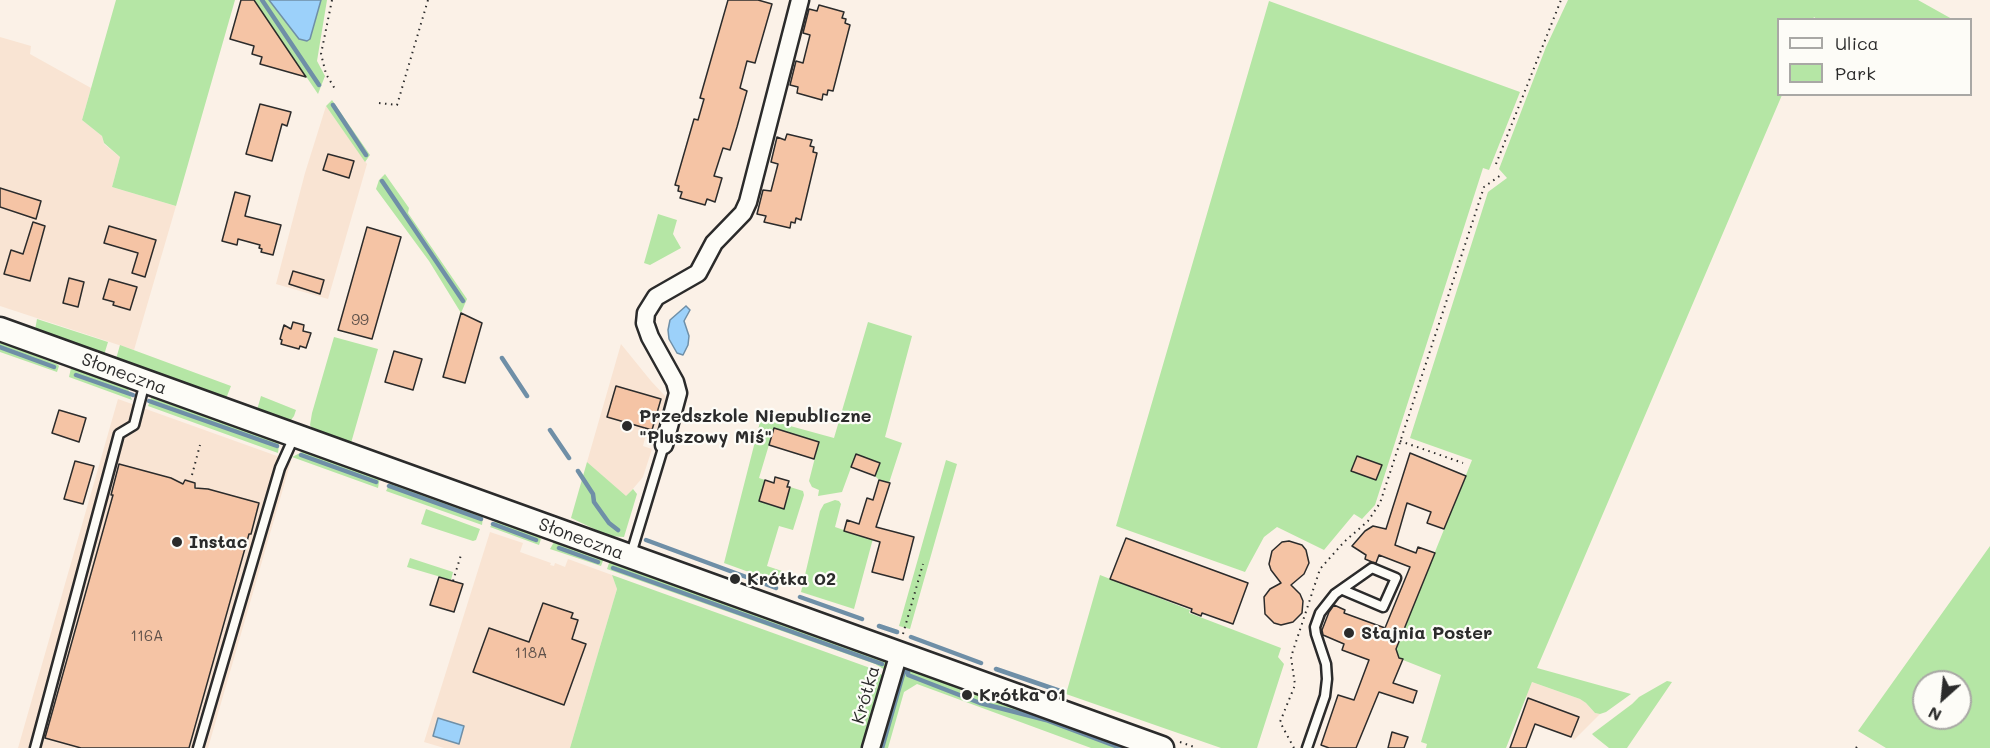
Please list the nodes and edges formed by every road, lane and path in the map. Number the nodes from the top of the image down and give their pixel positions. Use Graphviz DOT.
graph roads {
  1 [pos="332,0"];
  2 [pos="428,0"];
  3 [pos="800,0"];
  4 [pos="1561,0"];
  5 [pos="335,89"];
  6 [pos="379,103"];
  7 [pos="1496,164"];
  8 [pos="1501,175"];
  9 [pos="0,329"];
  10 [pos="145,382"];
  11 [pos="295,435"];
  12 [pos="1400,441"];
  13 [pos="200,445"];
  14 [pos="664,446"];
  15 [pos="1463,463"];
  16 [pos="192,475"];
  17 [pos="460,555"];
  18 [pos="630,556"];
  19 [pos="923,564"];
  20 [pos="453,581"];
  21 [pos="1343,590"];
  22 [pos="900,648"];
  23 [pos="1858,745"];
  24 [pos="34,748"];
  25 [pos="198,748"];
  26 [pos="871,748"];
  27 [pos="1162,748"];
  28 [pos="1294,748"];
  29 [pos="1307,748"];
  30 [pos="1856,748"];
  1 -- 5 [label="path"];
  2 -- 6 [label="path"];
  3 -- 14 [label="street"];
  4 -- 7 [label="path"];
  8 -- 12 [label="path"];
  9 -- 10 [label="main road, Słoneczna"];
  10 -- 11 [label="main road, Słoneczna"];
  10 -- 24 [label="lane"];
  11 -- 18 [label="main road, Słoneczna"];
  11 -- 25 [label="lane"];
  12 -- 15 [label="path"];
  12 -- 28 [label="path"];
  13 -- 16 [label="path"];
  14 -- 18 [label="lane"];
  17 -- 20 [label="path"];
  18 -- 22 [label="main road, Słoneczna"];
  19 -- 22 [label="path"];
  21 -- 21 [label="lane"];
  21 -- 29 [label="lane"];
  22 -- 26 [label="street, Krótka"];
  22 -- 27 [label="main road, Słoneczna"];
  23 -- 30 [label="path"];
}
